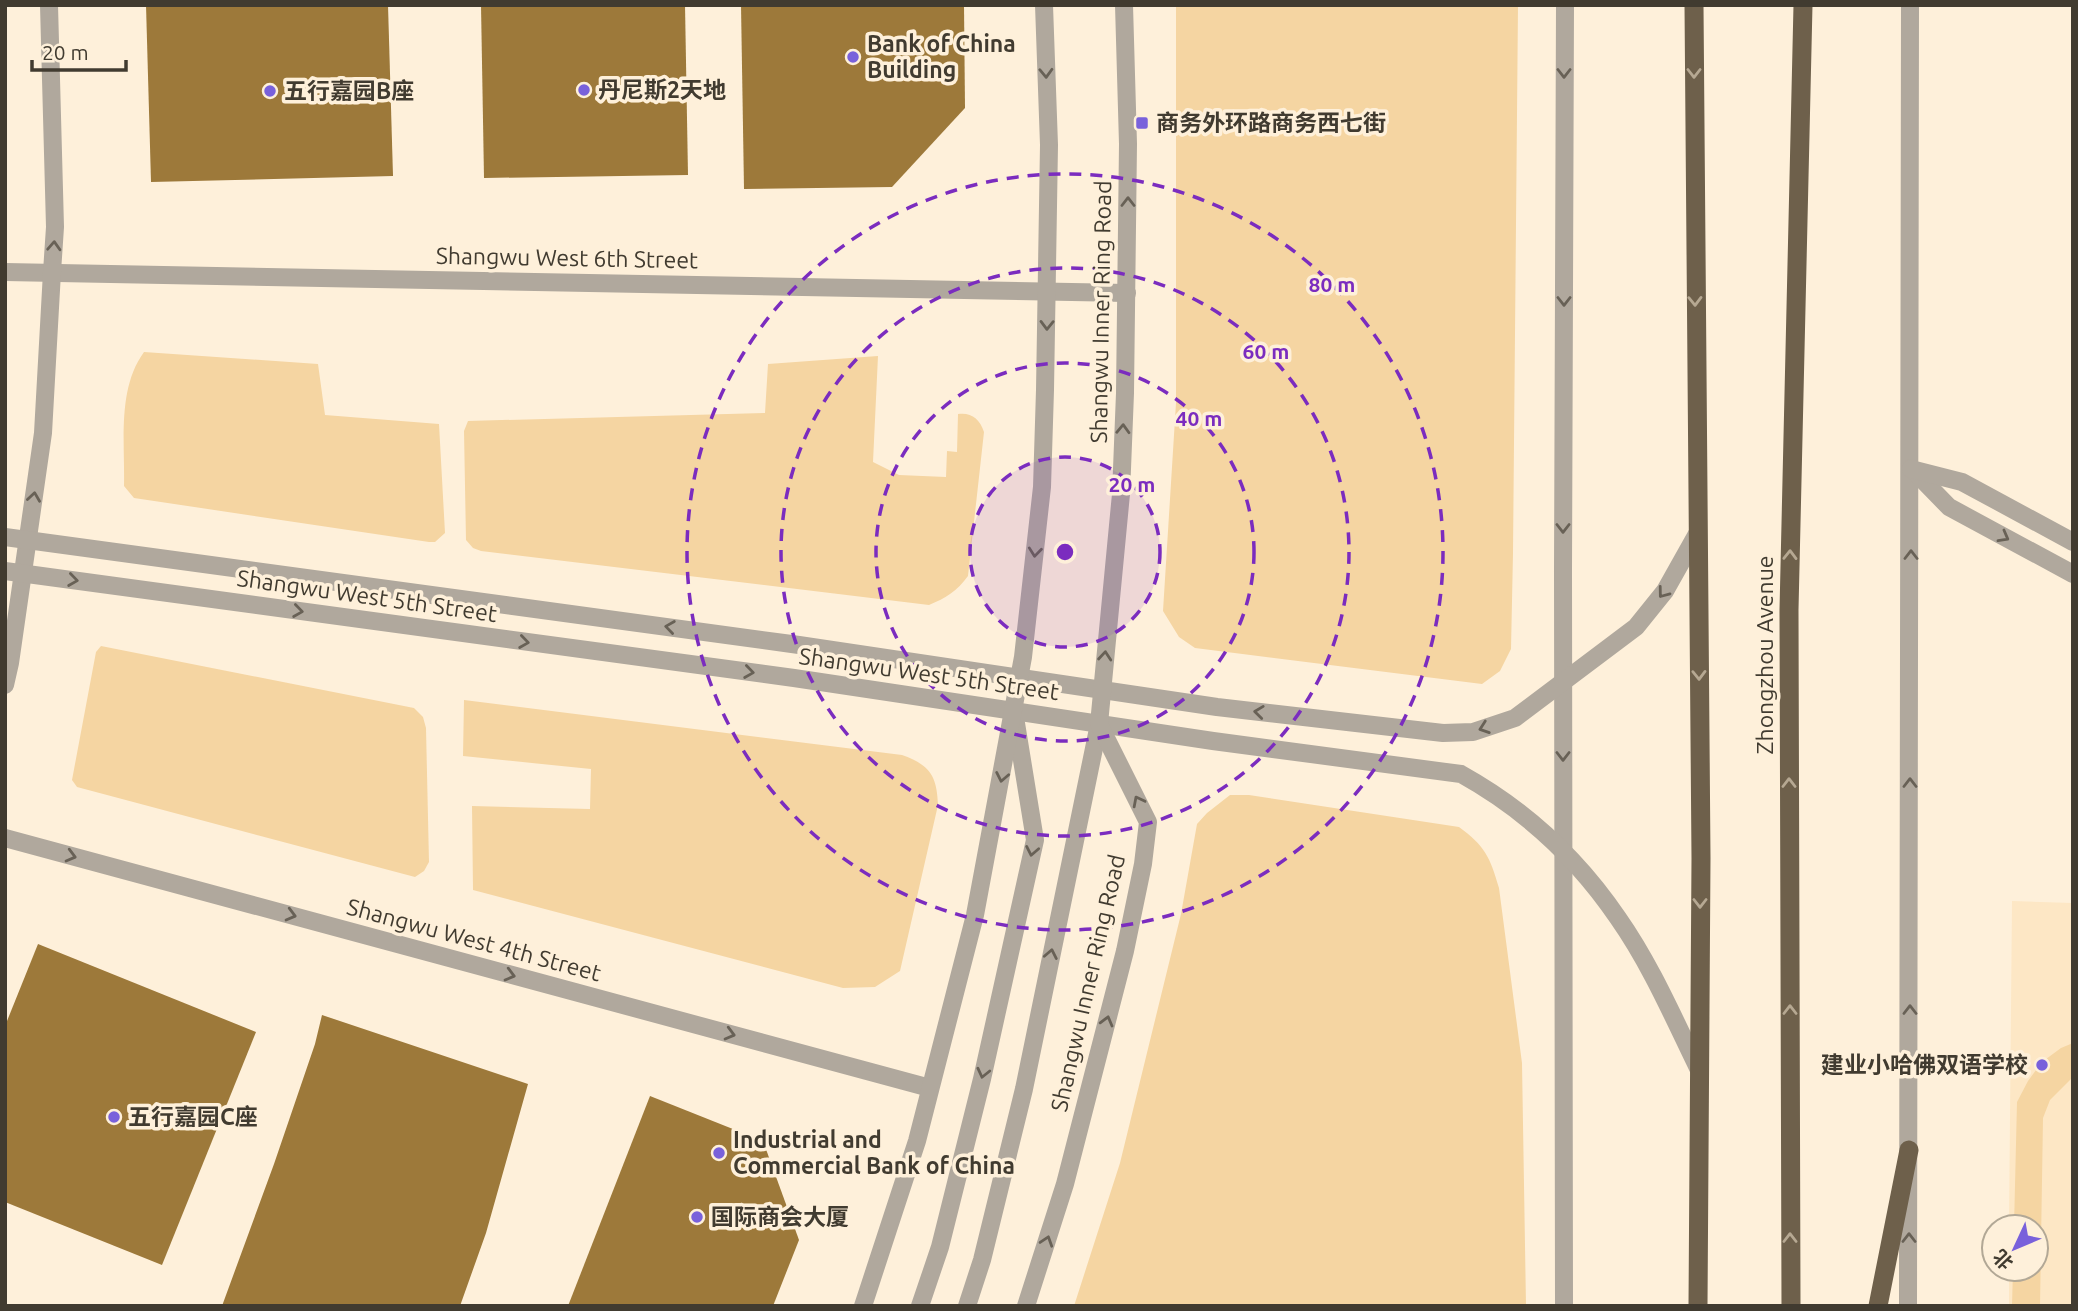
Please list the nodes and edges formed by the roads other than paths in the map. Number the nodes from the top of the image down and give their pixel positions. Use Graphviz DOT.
graph roads {
  1 [pos="49,5"];
  2 [pos="1044,5"];
  3 [pos="1124,5"];
  4 [pos="1565,5"];
  5 [pos="1694,5"];
  6 [pos="1802,5"];
  7 [pos="1910,5"];
  8 [pos="5,272"];
  9 [pos="52,272"];
  10 [pos="1048,291"];
  11 [pos="1127,293"];
  12 [pos="1910,468"];
  13 [pos="1698,534"];
  14 [pos="5,537"];
  15 [pos="27,540"];
  16 [pos="2073,542"];
  17 [pos="14,572"];
  18 [pos="2073,574"];
  19 [pos="1020,677"];
  20 [pos="1563,682"];
  21 [pos="5,685"];
  22 [pos="1102,690"];
  23 [pos="1014,711"];
  24 [pos="1099,724"];
  25 [pos="5,838"];
  26 [pos="1563,852"];
  27 [pos="1699,1070"];
  28 [pos="930,1088"];
  29 [pos="1909,1150"];
  30 [pos="863,1306"];
  31 [pos="920,1306"];
  32 [pos="967,1306"];
  33 [pos="1026,1306"];
  34 [pos="1564,1306"];
  35 [pos="1698,1306"];
  36 [pos="1791,1306"];
  37 [pos="1878,1306"];
  38 [pos="1908,1306"];
  9 -- 1 [label="street, one-way"];
  2 -- 10 [label="street, one-way"];
  11 -- 3 [label="street, Shangwu Inner Ring Road, one-way"];
  4 -- 20 [label="street, one-way"];
  5 -- 13 [label="highway, one-way"];
  36 -- 6 [label="highway, Zhongzhou Avenue, one-way"];
  7 -- 12 [label="street"];
  8 -- 9 [label="street, Shangwu West 6th Street"];
  9 -- 10 [label="street, Shangwu West 6th Street"];
  15 -- 9 [label="street, one-way"];
  10 -- 11 [label="street, Shangwu West 6th Street"];
  10 -- 19 [label="street, one-way"];
  22 -- 11 [label="street, Shangwu Inner Ring Road, one-way"];
  12 -- 16 [label="street"];
  12 -- 18 [label="street, one-way"];
  29 -- 12 [label="street, one-way"];
  13 -- 20 [label="street, Shangwu West 5th Street, one-way"];
  13 -- 27 [label="highway, one-way"];
  14 -- 15 [label="street, Shangwu West 5th Street"];
  15 -- 17 [label="street"];
  19 -- 15 [label="street, Shangwu West 5th Street, one-way"];
  17 -- 21 [label="street"];
  17 -- 23 [label="street, Shangwu West 5th Street, one-way"];
  19 -- 22 [label="street, Shangwu West 5th Street"];
  19 -- 23 [label="street"];
  20 -- 22 [label="street, Shangwu West 5th Street, one-way"];
  20 -- 26 [label="street, one-way"];
  22 -- 24 [label="street, Shangwu Inner Ring Road"];
  23 -- 24 [label="street, Shangwu West 5th Street"];
  23 -- 28 [label="street, one-way"];
  23 -- 31 [label="street, one-way"];
  24 -- 26 [label="street, Shangwu West 5th Street"];
  32 -- 24 [label="street, one-way"];
  33 -- 24 [label="street, Shangwu Inner Ring Road, one-way"];
  25 -- 28 [label="street, Shangwu West 4th Street, one-way"];
  26 -- 27 [label="street, Shangwu West 5th Street"];
  26 -- 34 [label="street"];
  27 -- 35 [label="highway"];
  28 -- 30 [label="street"];
  29 -- 37 [label="highway"];
  38 -- 29 [label="street, one-way"];
}
